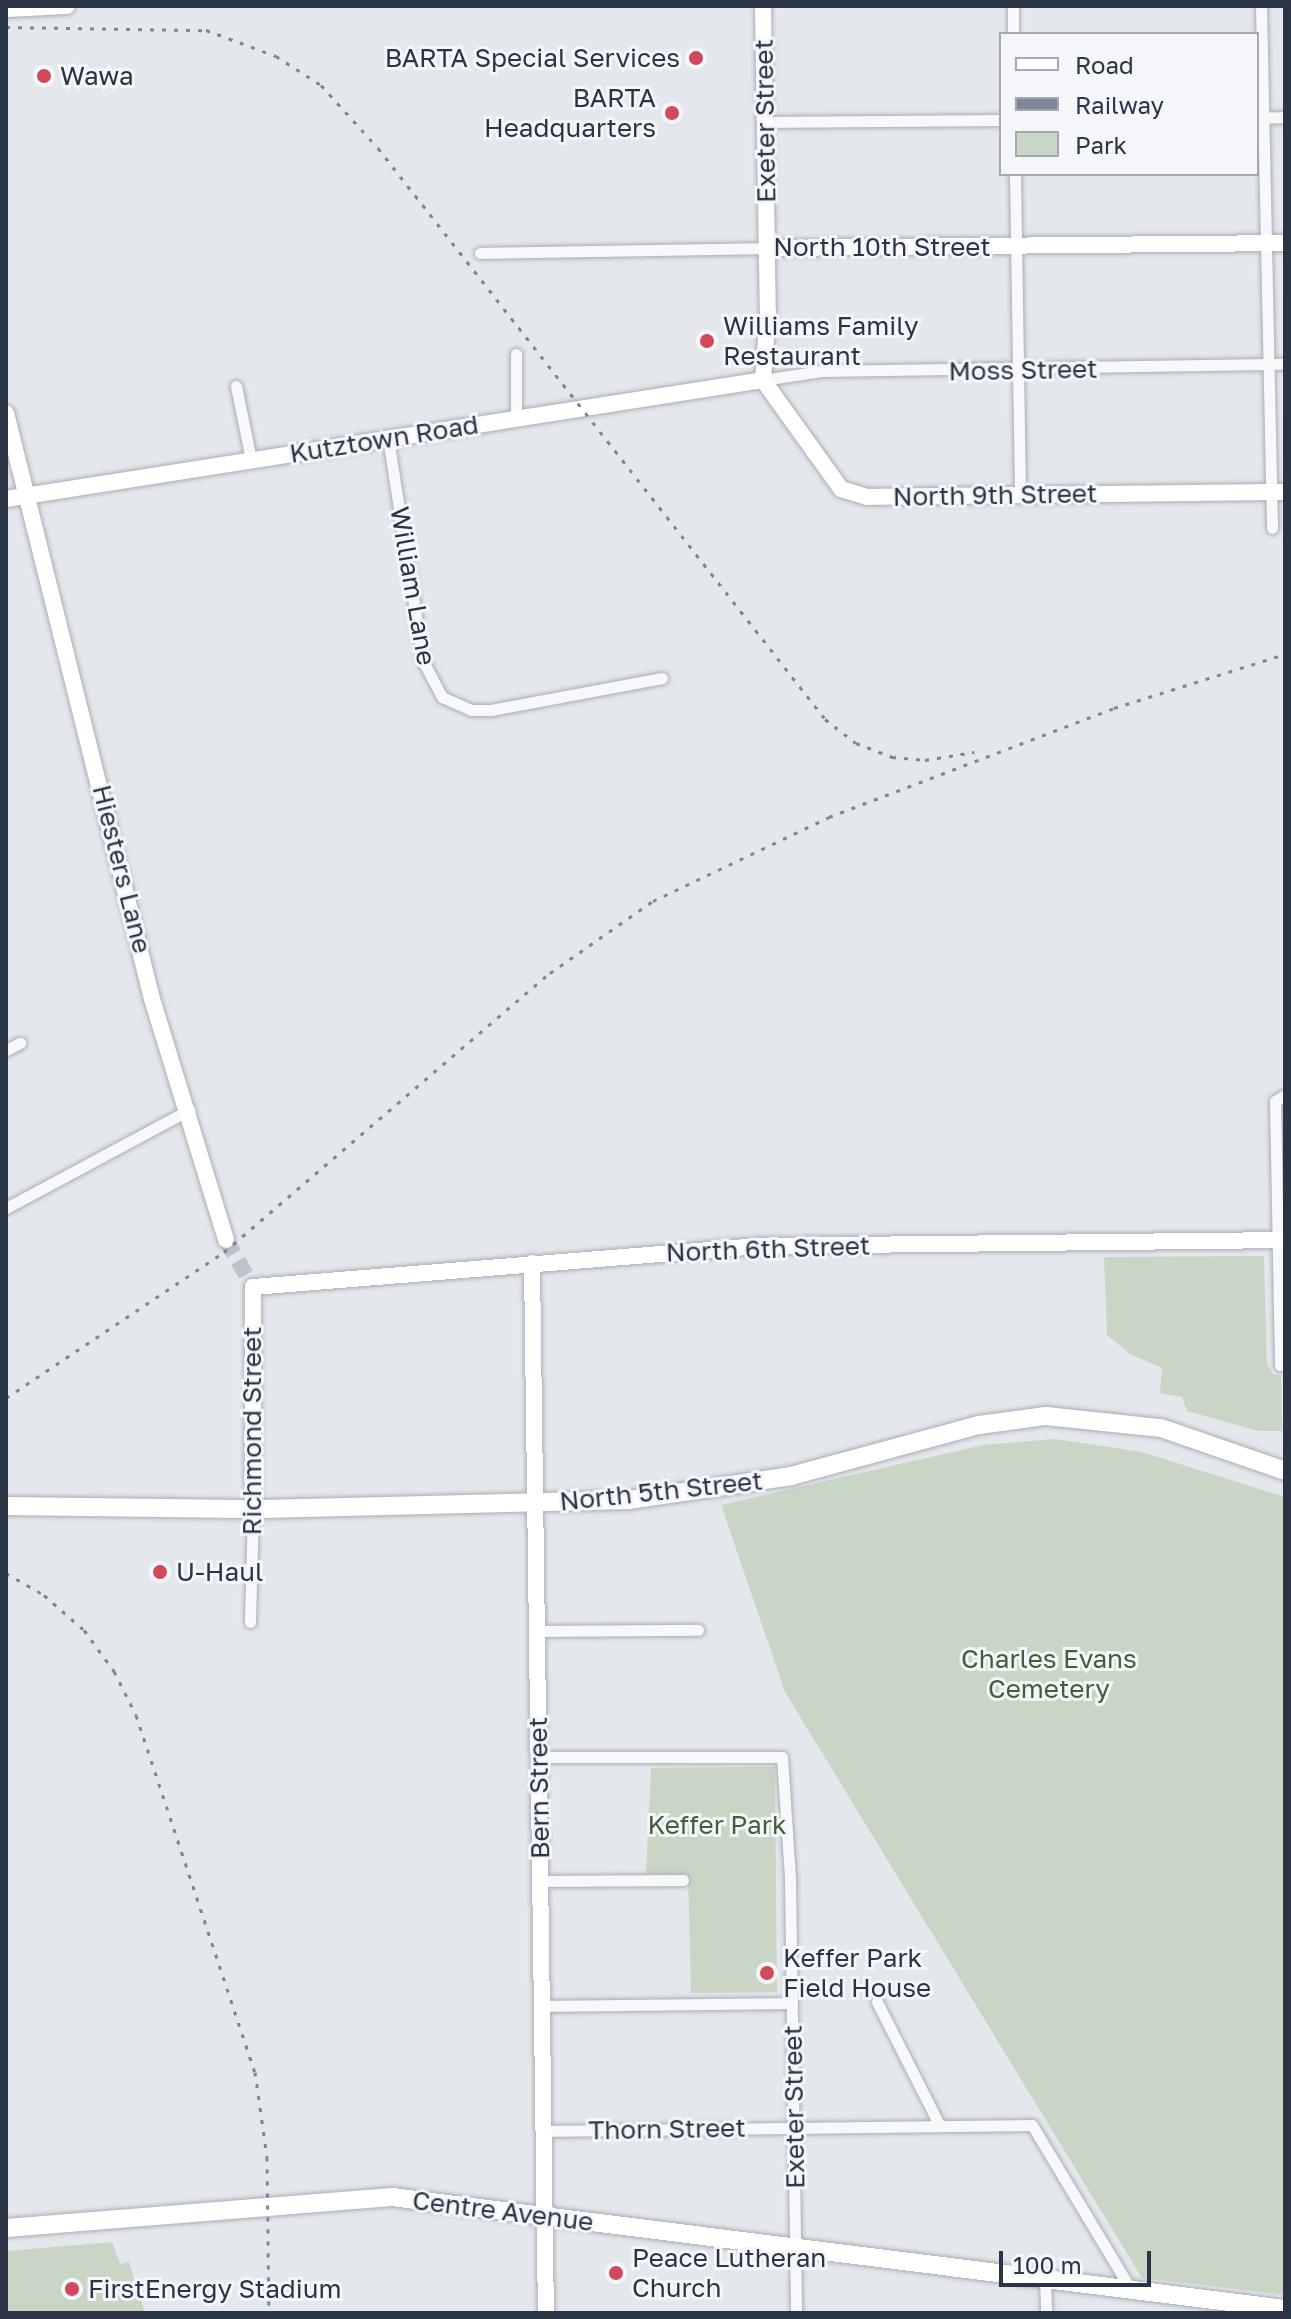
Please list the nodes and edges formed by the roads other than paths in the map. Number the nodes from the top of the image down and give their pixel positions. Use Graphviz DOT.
graph roads {
  1 [pos="67,6"];
  2 [pos="763,6"];
  3 [pos="1013,6"];
  4 [pos="1261,6"];
  5 [pos="6,9"];
  6 [pos="1013,32"];
  7 [pos="1285,117"];
  8 [pos="1260,118"];
  9 [pos="999,120"];
  10 [pos="765,122"];
  11 [pos="1015,176"];
  12 [pos="1265,243"];
  13 [pos="1285,243"];
  14 [pos="1016,246"];
  15 [pos="768,248"];
  16 [pos="480,253"];
  17 [pos="516,354"];
  18 [pos="1285,364"];
  19 [pos="1266,365"];
  20 [pos="1018,370"];
  21 [pos="763,380"];
  22 [pos="236,386"];
  23 [pos="6,413"];
  24 [pos="516,417"];
  25 [pos="388,438"];
  26 [pos="251,460"];
  27 [pos="1277,492"];
  28 [pos="1020,495"];
  29 [pos="27,496"];
  30 [pos="6,499"];
  31 [pos="1272,528"];
  32 [pos="662,678"];
  33 [pos="20,1043"];
  34 [pos="6,1050"];
  35 [pos="1280,1098"];
  36 [pos="189,1110"];
  37 [pos="6,1208"];
  38 [pos="226,1240"];
  39 [pos="1281,1240"];
  40 [pos="532,1263"];
  41 [pos="253,1287"];
  42 [pos="1282,1365"];
  43 [pos="1285,1471"];
  44 [pos="535,1503"];
  45 [pos="14,1506"];
  46 [pos="253,1509"];
  47 [pos="250,1622"];
  48 [pos="698,1630"];
  49 [pos="537,1631"];
  50 [pos="539,1757"];
  51 [pos="683,1880"];
  52 [pos="541,1881"];
  53 [pos="877,2002"];
  54 [pos="792,2003"];
  55 [pos="542,2006"];
  56 [pos="940,2126"];
  57 [pos="794,2128"];
  58 [pos="543,2131"];
  59 [pos="545,2217"];
  60 [pos="6,2228"];
  61 [pos="796,2248"];
  62 [pos="1045,2279"];
  63 [pos="1131,2290"];
  64 [pos="1285,2309"];
  65 [pos="546,2313"];
  66 [pos="796,2313"];
  67 [pos="1046,2313"];
  1 -- 5 [label="street"];
  2 -- 10 [label="street, Exeter Street"];
  3 -- 6 [label="street"];
  4 -- 8 [label="street"];
  7 -- 8 [label="street"];
  8 -- 12 [label="street"];
  9 -- 10 [label="street"];
  10 -- 15 [label="street, Exeter Street"];
  11 -- 14 [label="street"];
  12 -- 13 [label="street, North 10th Street"];
  12 -- 14 [label="street, North 10th Street"];
  12 -- 19 [label="street"];
  14 -- 15 [label="street, North 10th Street"];
  14 -- 20 [label="street"];
  15 -- 16 [label="street, North 10th Street"];
  15 -- 21 [label="street, Exeter Street"];
  17 -- 24 [label="street"];
  18 -- 19 [label="street, Moss Street"];
  19 -- 20 [label="street, Moss Street"];
  19 -- 27 [label="street"];
  20 -- 21 [label="street, Moss Street"];
  20 -- 28 [label="street"];
  21 -- 24 [label="street, Kutztown Road"];
  21 -- 28 [label="street, North 9th Street"];
  22 -- 26 [label="street"];
  23 -- 29 [label="street, Hiesters Lane"];
  24 -- 25 [label="street, Kutztown Road"];
  25 -- 26 [label="street, Kutztown Road"];
  25 -- 32 [label="street, William Lane"];
  26 -- 29 [label="street, Kutztown Road"];
  27 -- 28 [label="street, North 9th Street"];
  27 -- 31 [label="street"];
  29 -- 30 [label="street, Kutztown Road"];
  29 -- 36 [label="street, Hiesters Lane"];
  33 -- 34 [label="street"];
  35 -- 39 [label="street"];
  36 -- 37 [label="street"];
  36 -- 38 [label="street, Hiesters Lane"];
  39 -- 40 [label="street, North 6th Street"];
  39 -- 42 [label="street"];
  40 -- 41 [label="street, North 6th Street"];
  40 -- 44 [label="street, Bern Street"];
  41 -- 46 [label="street, Richmond Street"];
  43 -- 44 [label="main road, North 5th Street"];
  44 -- 46 [label="main road, North 5th Street"];
  44 -- 49 [label="street, Bern Street"];
  45 -- 46 [label="main road, North 5th Street"];
  46 -- 47 [label="street, Richmond Street"];
  48 -- 49 [label="street"];
  49 -- 50 [label="street, Bern Street"];
  50 -- 52 [label="street, Bern Street"];
  50 -- 54 [label="street, Exeter Street"];
  51 -- 52 [label="street"];
  52 -- 55 [label="street, Bern Street"];
  53 -- 56 [label="street"];
  54 -- 55 [label="street"];
  54 -- 57 [label="street, Exeter Street"];
  55 -- 58 [label="street, Bern Street"];
  56 -- 57 [label="street, Thorn Street"];
  56 -- 63 [label="street, Thorn Street"];
  57 -- 58 [label="street, Thorn Street"];
  57 -- 61 [label="street, Exeter Street"];
  58 -- 59 [label="street, Bern Street"];
  59 -- 60 [label="main road, Centre Avenue"];
  59 -- 61 [label="main road, Centre Avenue"];
  59 -- 65 [label="street, Bern Street"];
  61 -- 62 [label="main road, Centre Avenue"];
  61 -- 66 [label="street, Exeter Street"];
  62 -- 63 [label="main road, Centre Avenue"];
  62 -- 67 [label="street"];
  63 -- 64 [label="main road, Centre Avenue"];
}
